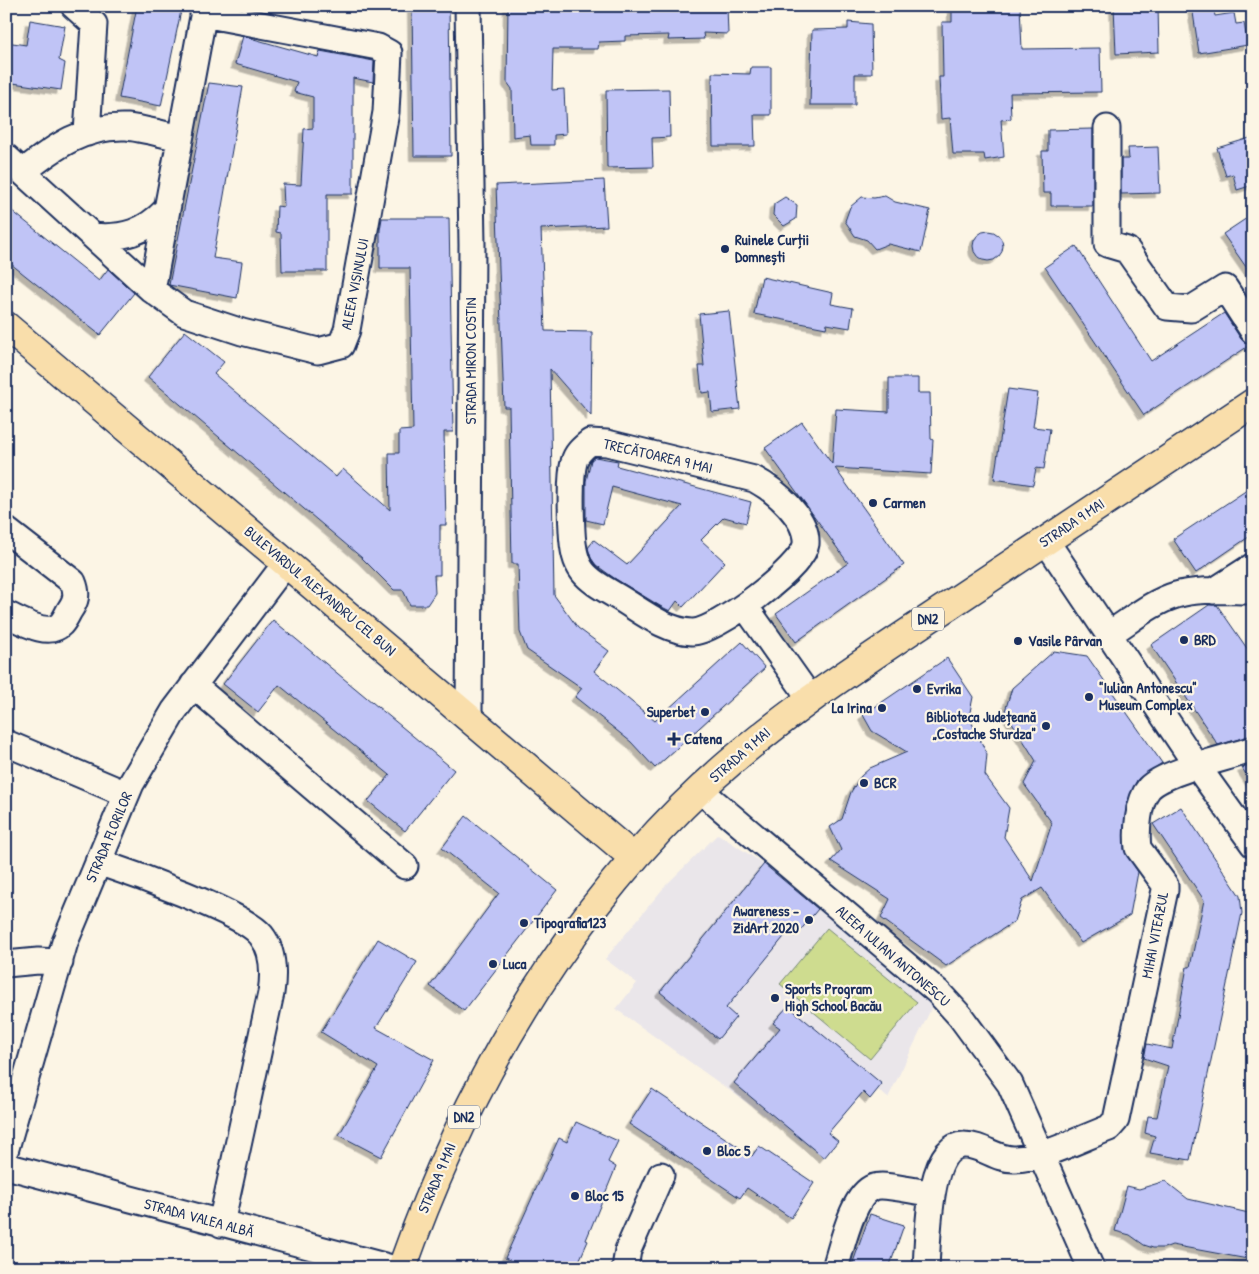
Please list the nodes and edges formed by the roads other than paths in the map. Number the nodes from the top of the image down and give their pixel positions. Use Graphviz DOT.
graph roads {
  1 [pos="74,6"];
  2 [pos="468,6"];
  3 [pos="204,10"];
  4 [pos="1107,128"];
  5 [pos="87,132"];
  6 [pos="180,138"];
  7 [pos="15,164"];
  8 [pos="166,210"];
  9 [pos="93,236"];
  10 [pos="152,290"];
  11 [pos="6,326"];
  12 [pos="1253,331"];
  13 [pos="1253,404"];
  14 [pos="6,530"];
  15 [pos="1046,541"];
  16 [pos="286,563"];
  17 [pos="1253,566"];
  18 [pos="1214,591"];
  19 [pos="1253,591"];
  20 [pos="745,606"];
  21 [pos="6,614"];
  22 [pos="1109,634"];
  23 [pos="193,685"];
  24 [pos="810,698"];
  25 [pos="469,716"];
  26 [pos="6,744"];
  27 [pos="1253,749"];
  28 [pos="1197,766"];
  29 [pos="700,790"];
  30 [pos="126,794"];
  31 [pos="1253,844"];
  32 [pos="634,858"];
  33 [pos="98,862"];
  34 [pos="405,866"];
  35 [pos="60,962"];
  36 [pos="6,964"];
  37 [pos="6,1148"];
  38 [pos="1042,1153"];
  39 [pos="6,1166"];
  40 [pos="661,1175"];
  41 [pos="932,1194"];
  42 [pos="221,1224"];
  43 [pos="392,1268"];
  44 [pos="402,1268"];
  45 [pos="625,1268"];
  46 [pos="835,1268"];
  47 [pos="926,1268"];
  48 [pos="1091,1268"];
  1 -- 5 [label="street"];
  2 -- 25 [label="street, STRADA MIRON COSTIN"];
  3 -- 6 [label="street"];
  3 -- 10 [label="street, ALEEA VIȘINULUI"];
  4 -- 12 [label="street"];
  5 -- 6 [label="street"];
  5 -- 7 [label="street"];
  6 -- 8 [label="street"];
  7 -- 9 [label="street, ALEEA VIȘINULUI"];
  8 -- 9 [label="street"];
  8 -- 10 [label="street"];
  9 -- 10 [label="street, ALEEA VIȘINULUI"];
  11 -- 16 [label="main road, BULEVARDUL ALEXANDRU CEL BUN"];
  13 -- 15 [label="main road, STRADA 9 MAI / DN2"];
  14 -- 21 [label="street"];
  15 -- 22 [label="street"];
  15 -- 24 [label="main road, STRADA 9 MAI / DN2"];
  16 -- 23 [label="street, STRADA FLORILOR"];
  16 -- 25 [label="main road, BULEVARDUL ALEXANDRU CEL BUN"];
  17 -- 18 [label="street"];
  18 -- 19 [label="street"];
  18 -- 22 [label="street"];
  20 -- 20 [label="street, TRECĂTOAREA 9 MAI"];
  20 -- 24 [label="street"];
  22 -- 28 [label="street"];
  23 -- 30 [label="street, STRADA FLORILOR"];
  23 -- 34 [label="street"];
  24 -- 29 [label="main road, STRADA 9 MAI / DN2"];
  25 -- 32 [label="main road, BULEVARDUL ALEXANDRU CEL BUN"];
  26 -- 30 [label="street"];
  27 -- 28 [label="street, MIHAI VITEAZUL"];
  28 -- 31 [label="street"];
  28 -- 38 [label="street, MIHAI VITEAZUL"];
  29 -- 32 [label="main road, STRADA 9 MAI / DN2"];
  29 -- 38 [label="street, ALEEA IULIAN ANTONESCU"];
  30 -- 33 [label="street, STRADA FLORILOR"];
  32 -- 44 [label="main road, STRADA 9 MAI / DN2"];
  33 -- 35 [label="street, STRADA FLORILOR"];
  33 -- 42 [label="street"];
  35 -- 36 [label="street"];
  35 -- 37 [label="street, STRADA FLORILOR"];
  38 -- 41 [label="street, MIHAI VITEAZUL"];
  38 -- 48 [label="street, ALEEA IULIAN ANTONESCU"];
  39 -- 42 [label="street, STRADA VALEA ALBĂ"];
  40 -- 45 [label="street"];
  41 -- 46 [label="street"];
  41 -- 47 [label="street"];
  42 -- 43 [label="street, STRADA VALEA ALBĂ"];
}
